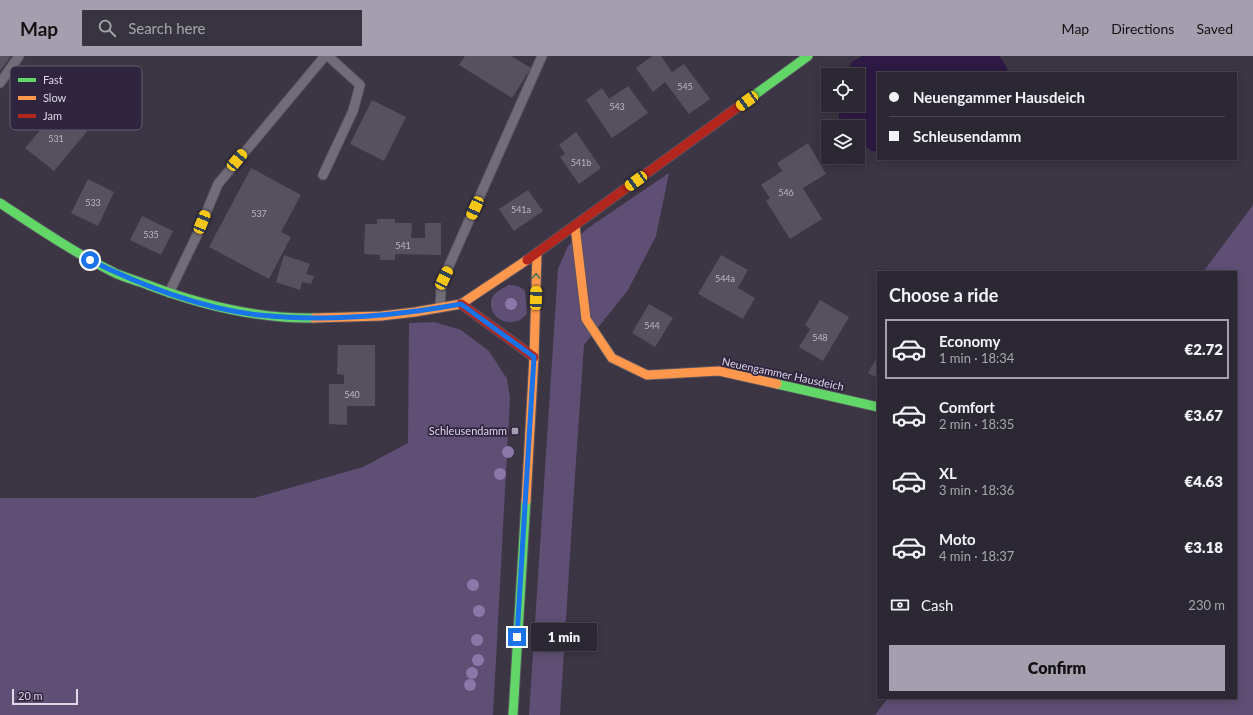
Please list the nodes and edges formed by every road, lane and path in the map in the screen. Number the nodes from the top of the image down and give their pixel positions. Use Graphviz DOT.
graph roads {
  1 [pos="19,56"];
  2 [pos="325,56"];
  3 [pos="328,56"];
  4 [pos="542,56"];
  5 [pos="808,56"];
  6 [pos="12,66"];
  7 [pos="10,69"];
  8 [pos="0,83"];
  9 [pos="323,175"];
  10 [pos="0,203"];
  11 [pos="575,226"];
  12 [pos="537,253"];
  13 [pos="169,293"];
  14 [pos="461,304"];
  15 [pos="440,308"];
  16 [pos="534,357"];
  17 [pos="877,407"];
  18 [pos="513,715"];
  1 -- 6 [label="lane"];
  2 -- 13 [label="lane"];
  3 -- 9 [label="lane"];
  4 -- 15 [label="lane"];
  5 -- 11 [label="street"];
  7 -- 8 [label="lane"];
  10 -- 13 [label="street"];
  11 -- 12 [label="street"];
  11 -- 17 [label="street, Neuengammer Hausdeich"];
  12 -- 14 [label="street"];
  16 -- 12 [label="street, one-way"];
  13 -- 15 [label="street"];
  14 -- 15 [label="street"];
  14 -- 16 [label="street"];
  16 -- 18 [label="street"];
}
